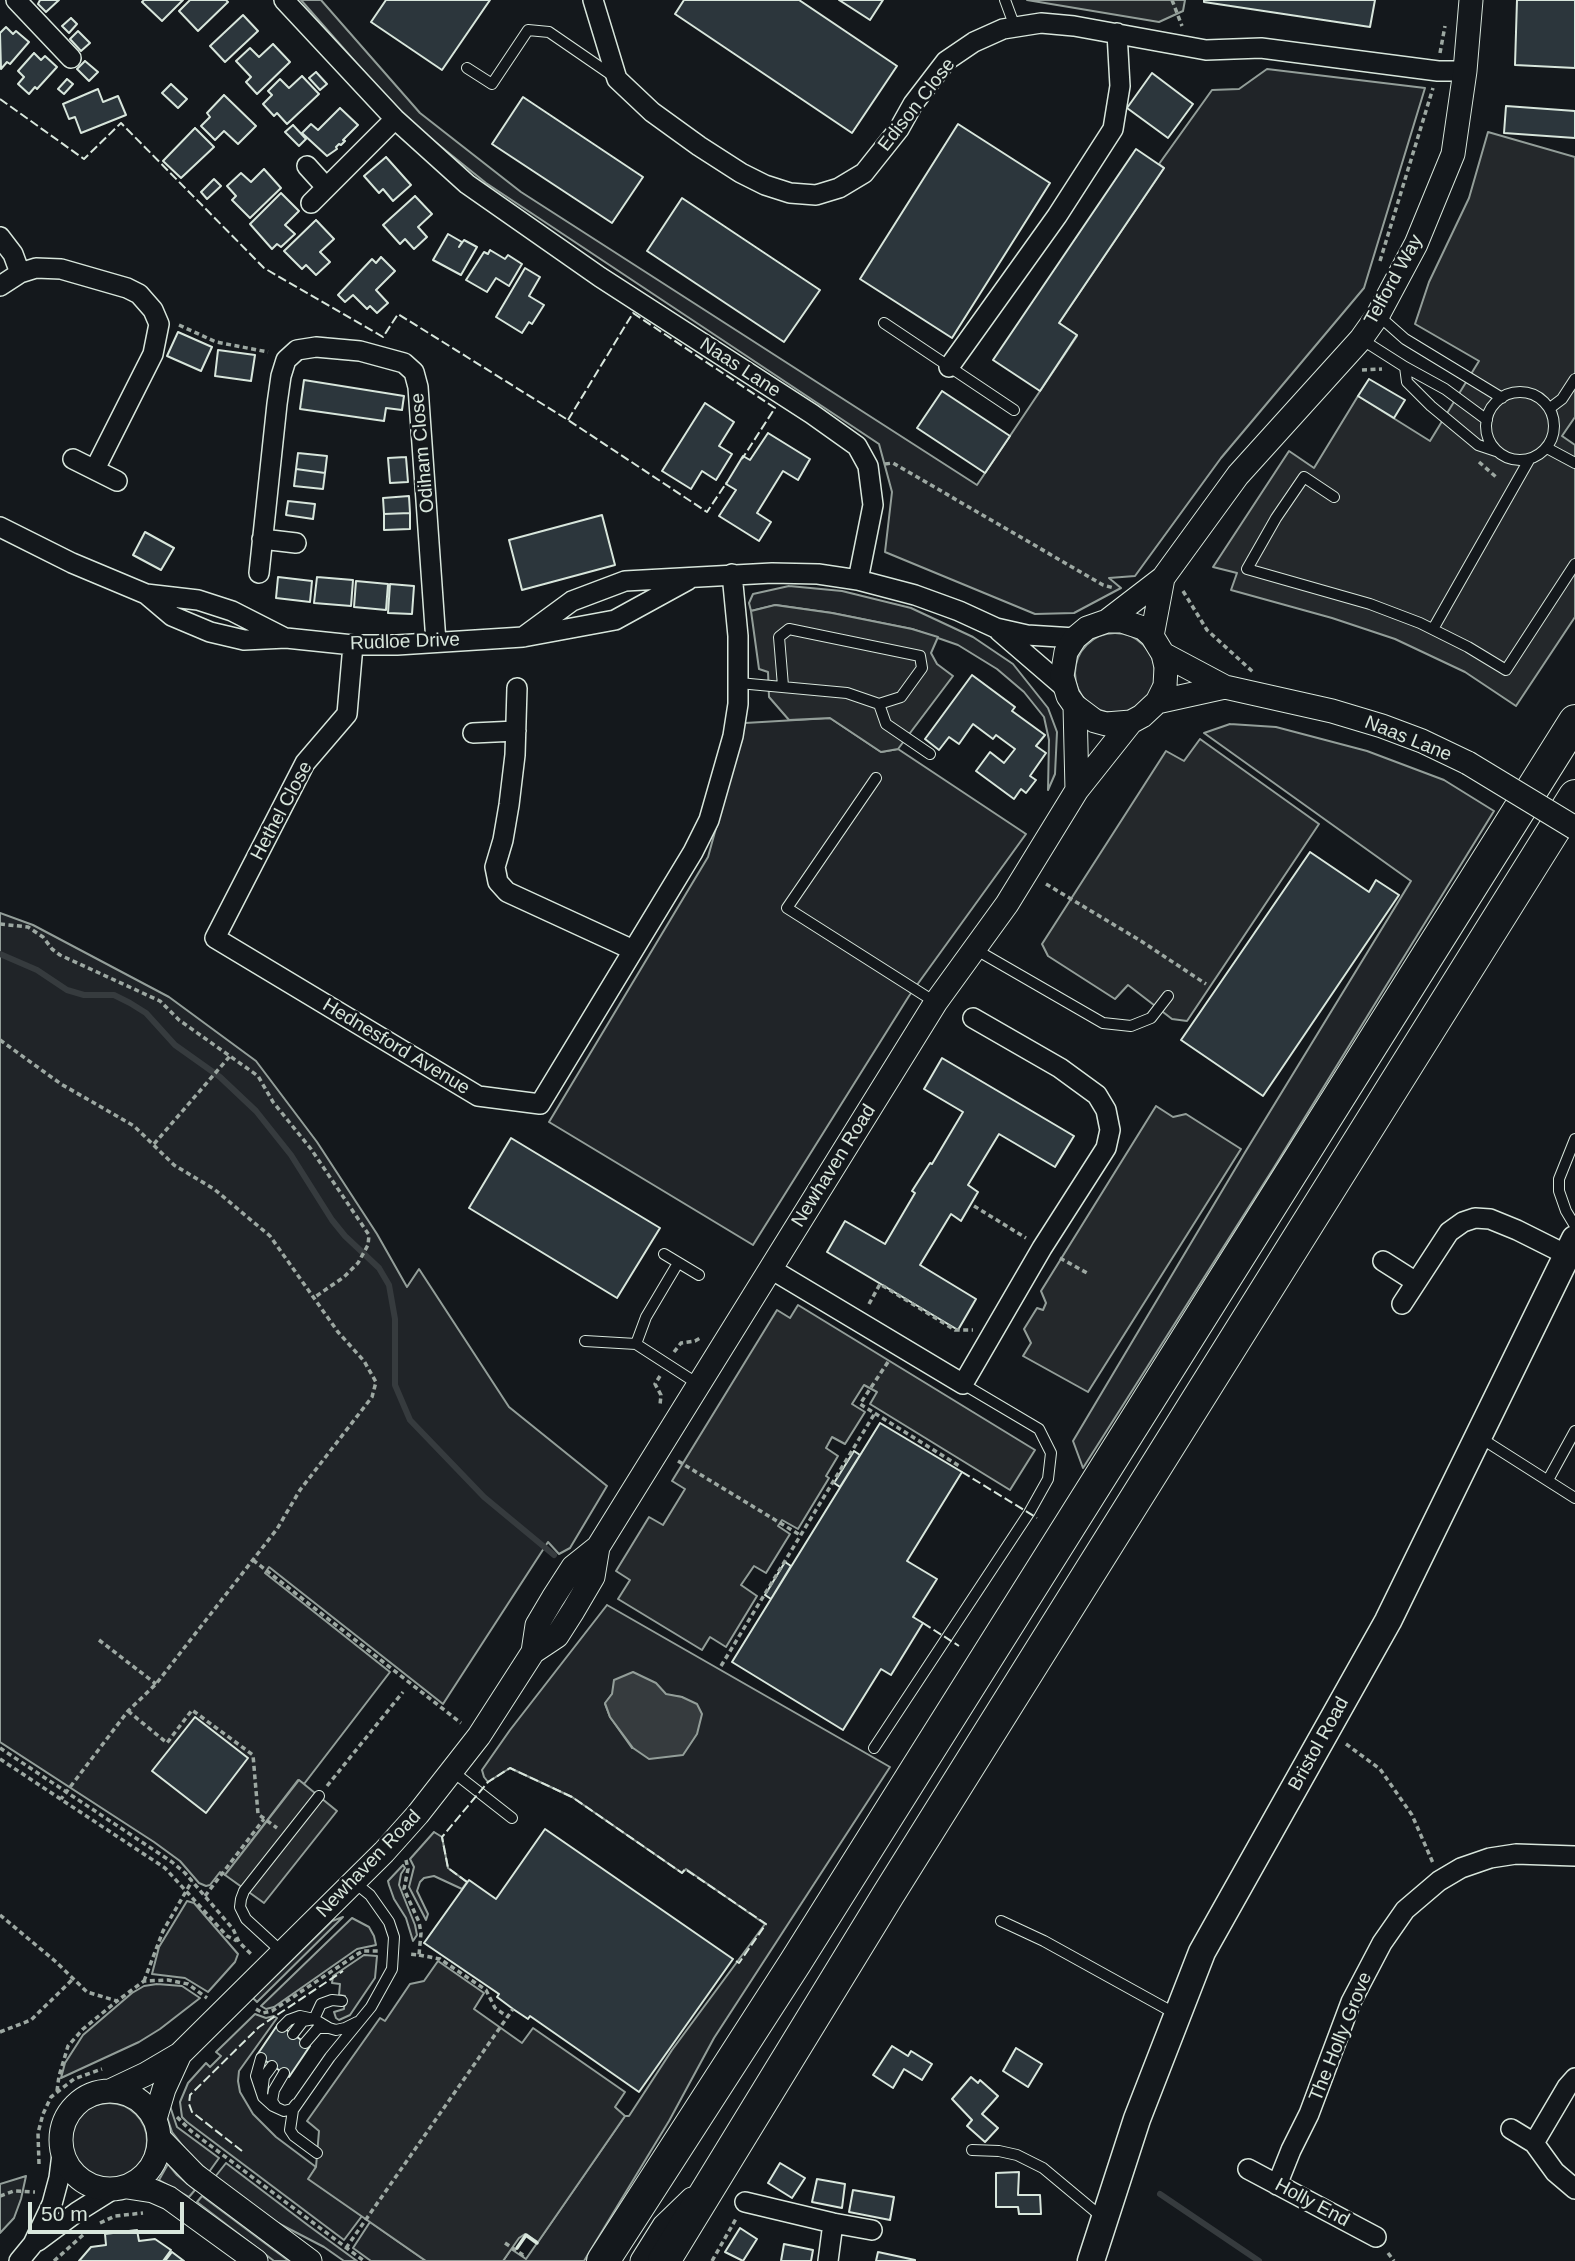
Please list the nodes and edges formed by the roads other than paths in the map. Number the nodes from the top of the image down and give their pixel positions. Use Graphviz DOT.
graph roads {
  1 [pos="16,0"];
  2 [pos="284,0"];
  3 [pos="593,0"];
  4 [pos="1006,0"];
  5 [pos="1471,0"];
  6 [pos="1015,27"];
  7 [pos="1117,33"];
  8 [pos="71,58"];
  9 [pos="467,68"];
  10 [pos="1465,71"];
  11 [pos="617,79"];
  12 [pos="395,119"];
  13 [pos="307,166"];
  14 [pos="326,187"];
  15 [pos="311,203"];
  16 [pos="0,237"];
  17 [pos="20,273"];
  18 [pos="0,286"];
  19 [pos="1378,315"];
  20 [pos="884,323"];
  21 [pos="1361,339"];
  22 [pos="949,367"];
  23 [pos="1405,367"];
  24 [pos="1575,379"];
  25 [pos="1502,398"];
  26 [pos="1550,408"];
  27 [pos="1014,411"];
  28 [pos="1487,420"];
  29 [pos="1547,448"];
  30 [pos="1497,451"];
  31 [pos="73,459"];
  32 [pos="1529,460"];
  33 [pos="1575,463"];
  34 [pos="95,469"];
  35 [pos="117,481"];
  36 [pos="1334,497"];
  37 [pos="0,527"];
  38 [pos="262,539"];
  39 [pos="296,543"];
  40 [pos="1575,564"];
  41 [pos="259,573"];
  42 [pos="732,573"];
  43 [pos="692,578"];
  44 [pos="858,580"];
  45 [pos="1172,582"];
  46 [pos="146,594"];
  47 [pos="1107,621"];
  48 [pos="996,628"];
  49 [pos="1433,629"];
  50 [pos="523,637"];
  51 [pos="286,638"];
  52 [pos="1075,638"];
  53 [pos="436,642"];
  54 [pos="353,645"];
  55 [pos="1158,645"];
  56 [pos="739,683"];
  57 [pos="783,686"];
  58 [pos="1225,687"];
  59 [pos="517,688"];
  60 [pos="1070,696"];
  61 [pos="1157,702"];
  62 [pos="880,704"];
  63 [pos="1575,721"];
  64 [pos="1131,722"];
  65 [pos="516,731"];
  66 [pos="474,733"];
  67 [pos="930,754"];
  68 [pos="876,778"];
  69 [pos="1077,790"];
  70 [pos="1575,796"];
  71 [pos="1575,828"];
  72 [pos="215,938"];
  73 [pos="974,948"];
  74 [pos="633,950"];
  75 [pos="1168,996"];
  76 [pos="936,1002"];
  77 [pos="974,1018"];
  78 [pos="1575,1139"];
  79 [pos="1575,1226"];
  80 [pos="1571,1247"];
  81 [pos="664,1254"];
  82 [pos="1383,1261"];
  83 [pos="678,1263"];
  84 [pos="771,1269"];
  85 [pos="699,1275"];
  86 [pos="1416,1282"];
  87 [pos="1402,1304"];
  88 [pos="585,1340"];
  89 [pos="636,1344"];
  90 [pos="698,1384"];
  91 [pos="964,1384"];
  92 [pos="1575,1431"];
  93 [pos="1478,1437"];
  94 [pos="1548,1480"];
  95 [pos="1575,1498"];
  96 [pos="874,1748"];
  97 [pos="452,1771"];
  98 [pos="319,1796"];
  99 [pos="512,1818"];
  100 [pos="1575,1856"];
  101 [pos="354,1882"];
  102 [pos="1001,1922"];
  103 [pos="275,1946"];
  104 [pos="342,2001"];
  105 [pos="1177,2014"];
  106 [pos="314,2019"];
  107 [pos="361,2020"];
  108 [pos="282,2027"];
  109 [pos="329,2028"];
  110 [pos="293,2034"];
  111 [pos="305,2043"];
  112 [pos="180,2054"];
  113 [pos="261,2058"];
  114 [pos="272,2066"];
  115 [pos="284,2073"];
  116 [pos="1575,2078"];
  117 [pos="110,2091"];
  118 [pos="263,2096"];
  119 [pos="297,2104"];
  120 [pos="277,2109"];
  121 [pos="164,2124"];
  122 [pos="1511,2129"];
  123 [pos="290,2130"];
  124 [pos="1534,2143"];
  125 [pos="972,2150"];
  126 [pos="317,2153"];
  127 [pos="62,2154"];
  128 [pos="1248,2169"];
  129 [pos="712,2180"];
  130 [pos="1278,2185"];
  131 [pos="120,2189"];
  132 [pos="1575,2189"];
  133 [pos="746,2202"];
  134 [pos="1104,2218"];
  135 [pos="833,2223"];
  136 [pos="872,2230"];
  137 [pos="1376,2237"];
  138 [pos="33,2244"];
  139 [pos="19,2261"];
  140 [pos="256,2261"];
  141 [pos="310,2261"];
  142 [pos="603,2261"];
  143 [pos="642,2261"];
  144 [pos="664,2261"];
  145 [pos="828,2261"];
  146 [pos="1091,2261"];
  1 -- 8 [label="street"];
  2 -- 12 [label="street, Naas Lane"];
  3 -- 11 [label="street, Edison Close"];
  4 -- 6 [label="lane"];
  5 -- 10 [label="street, Telford Way"];
  6 -- 7 [label="street, Edison Close"];
  6 -- 11 [label="street, Edison Close"];
  7 -- 10 [label="street, Edison Close"];
  7 -- 22 [label="street"];
  9 -- 11 [label="lane"];
  10 -- 19 [label="street, Telford Way"];
  12 -- 14 [label="street"];
  12 -- 44 [label="street, Naas Lane"];
  13 -- 14 [label="street"];
  14 -- 15 [label="street"];
  16 -- 17 [label="street"];
  17 -- 18 [label="street"];
  17 -- 34 [label="street"];
  19 -- 21 [label="street, Telford Way"];
  19 -- 25 [label="lane"];
  20 -- 22 [label="lane"];
  21 -- 23 [label="lane"];
  21 -- 45 [label="street, Telford Way"];
  22 -- 27 [label="lane"];
  23 -- 28 [label="lane"];
  23 -- 30 [label="lane"];
  24 -- 26 [label="lane"];
  25 -- 26 [label="lane"];
  25 -- 28 [label="lane"];
  26 -- 29 [label="lane"];
  28 -- 30 [label="lane"];
  29 -- 32 [label="lane"];
  29 -- 33 [label="lane"];
  30 -- 32 [label="lane"];
  31 -- 34 [label="street"];
  32 -- 49 [label="lane"];
  34 -- 35 [label="street"];
  36 -- 49 [label="lane"];
  37 -- 46 [label="street, Rudloe Drive"];
  38 -- 39 [label="street"];
  38 -- 41 [label="street"];
  38 -- 53 [label="street, Odiham Close"];
  40 -- 49 [label="lane"];
  42 -- 43 [label="street, Rudloe Drive"];
  42 -- 44 [label="street, Rudloe Drive"];
  42 -- 56 [label="street, Hednesford Avenue"];
  43 -- 50 [label="street, Rudloe Drive"];
  43 -- 50 [label="street, Rudloe Drive"];
  44 -- 48 [label="street"];
  45 -- 47 [label="street, Telford Way"];
  45 -- 55 [label="street, Telford Way"];
  46 -- 51 [label="street, Rudloe Drive"];
  46 -- 51 [label="street, Rudloe Drive"];
  47 -- 52 [label="street, Telford Way"];
  47 -- 55 [label="street"];
  48 -- 52 [label="street"];
  48 -- 60 [label="street"];
  50 -- 53 [label="street, Rudloe Drive"];
  51 -- 54 [label="street, Rudloe Drive"];
  52 -- 60 [label="street"];
  53 -- 54 [label="street, Rudloe Drive"];
  54 -- 72 [label="street, Hethel Close"];
  55 -- 58 [label="street, Naas Lane"];
  55 -- 61 [label="street, Telford Way"];
  56 -- 57 [label="lane"];
  56 -- 74 [label="street, Hednesford Avenue"];
  57 -- 62 [label="lane"];
  57 -- 62 [label="lane"];
  58 -- 61 [label="street, Naas Lane"];
  58 -- 71 [label="street, Naas Lane, bridge"];
  59 -- 65 [label="street"];
  60 -- 64 [label="street"];
  60 -- 69 [label="street"];
  61 -- 64 [label="street"];
  62 -- 67 [label="lane"];
  63 -- 142 [label="highway"];
  64 -- 69 [label="street, Newhaven Road"];
  65 -- 66 [label="street"];
  65 -- 74 [label="street"];
  68 -- 76 [label="lane"];
  69 -- 73 [label="street, Newhaven Road"];
  70 -- 129 [label="highway"];
  72 -- 74 [label="street, Hednesford Avenue"];
  73 -- 75 [label="lane"];
  73 -- 76 [label="street, Newhaven Road"];
  76 -- 84 [label="street, Newhaven Road"];
  77 -- 91 [label="street"];
  78 -- 79 [label="lane"];
  80 -- 86 [label="street"];
  80 -- 93 [label="main road, Bristol Road"];
  81 -- 83 [label="lane"];
  82 -- 86 [label="street"];
  83 -- 85 [label="lane"];
  83 -- 89 [label="lane"];
  84 -- 90 [label="street, Newhaven Road"];
  84 -- 91 [label="street"];
  86 -- 87 [label="street"];
  88 -- 89 [label="lane"];
  89 -- 90 [label="lane"];
  90 -- 97 [label="street, Newhaven Road"];
  91 -- 96 [label="lane"];
  92 -- 94 [label="lane"];
  93 -- 94 [label="lane"];
  93 -- 105 [label="main road, Bristol Road"];
  94 -- 95 [label="lane"];
  97 -- 99 [label="lane"];
  97 -- 101 [label="street, Newhaven Road"];
  98 -- 103 [label="lane"];
  100 -- 130 [label="street, The Holly Grove"];
  101 -- 103 [label="street, Newhaven Road"];
  101 -- 107 [label="lane"];
  102 -- 105 [label="lane"];
  103 -- 112 [label="street, Newhaven Road"];
  104 -- 106 [label="lane"];
  105 -- 134 [label="main road, Bristol Road"];
  106 -- 108 [label="lane"];
  106 -- 109 [label="lane"];
  106 -- 110 [label="lane"];
  107 -- 109 [label="lane"];
  107 -- 119 [label="lane"];
  109 -- 111 [label="lane"];
  112 -- 117 [label="street, Newhaven Road"];
  112 -- 121 [label="street, Newhaven Road"];
  113 -- 118 [label="lane"];
  114 -- 118 [label="lane"];
  115 -- 120 [label="lane"];
  116 -- 124 [label="street"];
  117 -- 121 [label="street"];
  117 -- 127 [label="street"];
  118 -- 120 [label="lane"];
  119 -- 120 [label="lane"];
  119 -- 123 [label="lane"];
  120 -- 123 [label="lane"];
  121 -- 131 [label="street"];
  121 -- 141 [label="street"];
  122 -- 124 [label="street"];
  123 -- 126 [label="lane"];
  124 -- 132 [label="street"];
  125 -- 134 [label="lane"];
  127 -- 131 [label="street"];
  127 -- 138 [label="street"];
  128 -- 130 [label="street, Holly End"];
  129 -- 143 [label="street"];
  129 -- 144 [label="highway"];
  130 -- 137 [label="street, Holly End"];
  131 -- 138 [label="street"];
  131 -- 140 [label="street"];
  133 -- 135 [label="street"];
  134 -- 146 [label="main road, Bristol Road"];
  135 -- 136 [label="street"];
  135 -- 145 [label="street"];
  138 -- 139 [label="street"];
}
